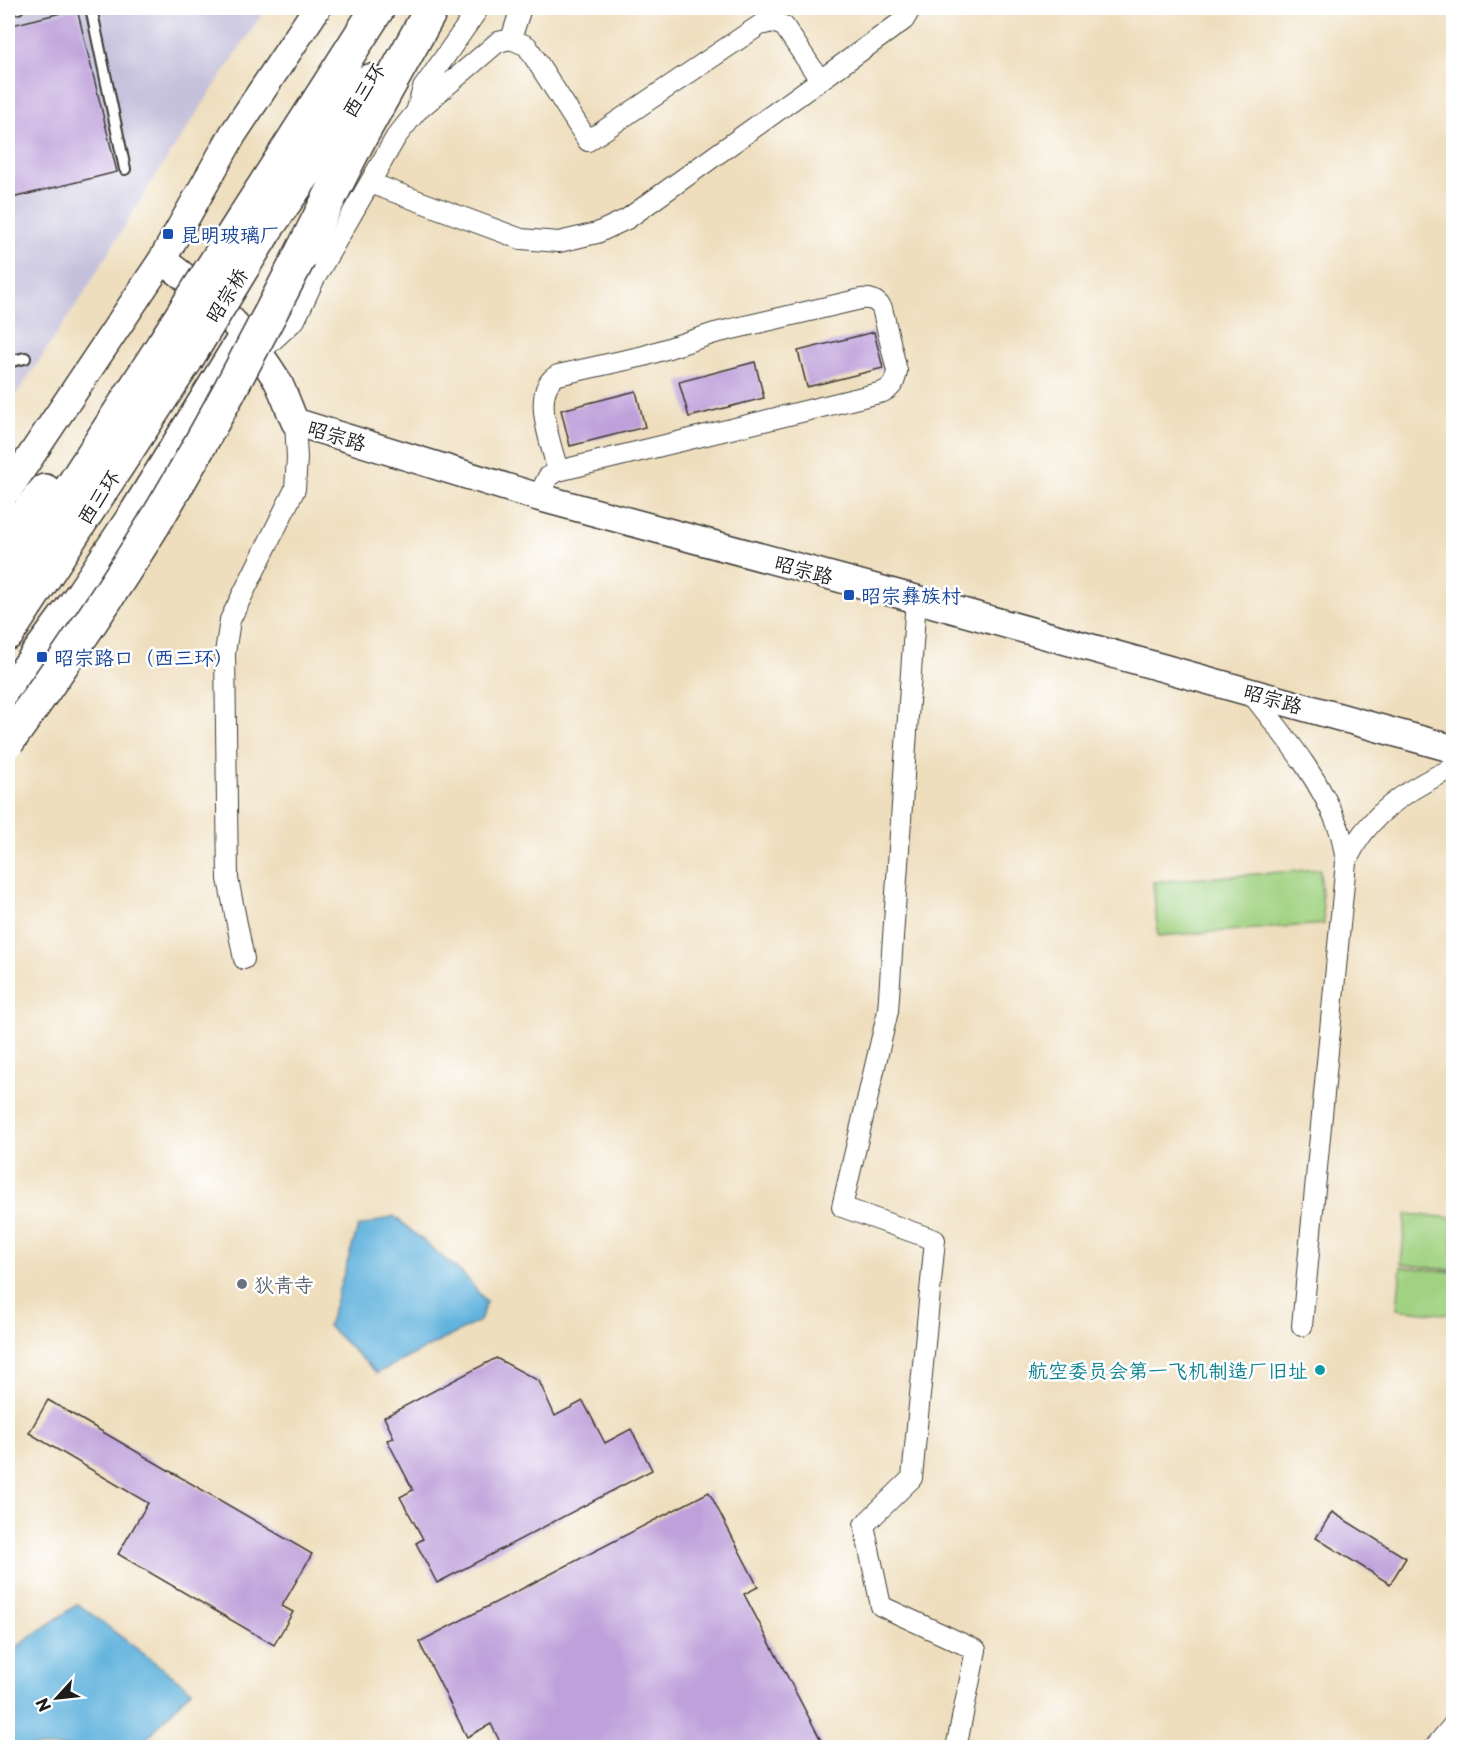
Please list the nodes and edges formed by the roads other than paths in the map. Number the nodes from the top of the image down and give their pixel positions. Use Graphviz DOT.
graph roads {
  1 [pos="18,8"];
  2 [pos="91,8"];
  3 [pos="317,8"];
  4 [pos="378,8"];
  5 [pos="417,8"];
  6 [pos="432,8"];
  7 [pos="479,8"];
  8 [pos="521,8"];
  9 [pos="911,8"];
  10 [pos="8,10"];
  11 [pos="511,39"];
  12 [pos="820,80"];
  13 [pos="416,112"];
  14 [pos="125,169"];
  15 [pos="370,183"];
  16 [pos="255,223"];
  17 [pos="162,260"];
  18 [pos="251,343"];
  19 [pos="175,352"];
  20 [pos="25,358"];
  21 [pos="8,362"];
  22 [pos="295,422"];
  23 [pos="558,471"];
  24 [pos="8,490"];
  25 [pos="538,497"];
  26 [pos="8,537"];
  27 [pos="8,580"];
  28 [pos="916,599"];
  29 [pos="8,633"];
  30 [pos="8,690"];
  31 [pos="1250,692"];
  32 [pos="8,741"];
  33 [pos="1454,749"];
  34 [pos="1454,768"];
  35 [pos="1346,862"];
  36 [pos="244,959"];
  37 [pos="1302,1326"];
  38 [pos="1454,1724"];
  39 [pos="956,1748"];
  40 [pos="1434,1748"];
  1 -- 10 [label="lane"];
  2 -- 14 [label="lane"];
  3 -- 17 [label="street"];
  4 -- 16 [label="highway, 西三环"];
  5 -- 16 [label="highway, 西三环"];
  6 -- 32 [label="highway, bridge"];
  7 -- 13 [label="street"];
  8 -- 11 [label="street"];
  9 -- 12 [label="street"];
  11 -- 12 [label="street"];
  11 -- 13 [label="street"];
  12 -- 15 [label="street"];
  13 -- 15 [label="street"];
  15 -- 18 [label="street"];
  16 -- 19 [label="highway, 昭宗桥, bridge"];
  17 -- 18 [label="street"];
  17 -- 24 [label="street"];
  18 -- 22 [label="street"];
  18 -- 30 [label="street"];
  19 -- 26 [label="highway"];
  19 -- 27 [label="highway, 西三环"];
  19 -- 29 [label="highway, 西三环"];
  20 -- 21 [label="lane"];
  22 -- 25 [label="street, 昭宗路"];
  22 -- 36 [label="street"];
  23 -- 23 [label="street"];
  23 -- 25 [label="street"];
  25 -- 28 [label="street, 昭宗路"];
  28 -- 31 [label="street, 昭宗路"];
  28 -- 39 [label="street"];
  31 -- 33 [label="street, 昭宗路"];
  31 -- 35 [label="street"];
  34 -- 35 [label="street"];
  35 -- 37 [label="street"];
  38 -- 40 [label="street"];
}
